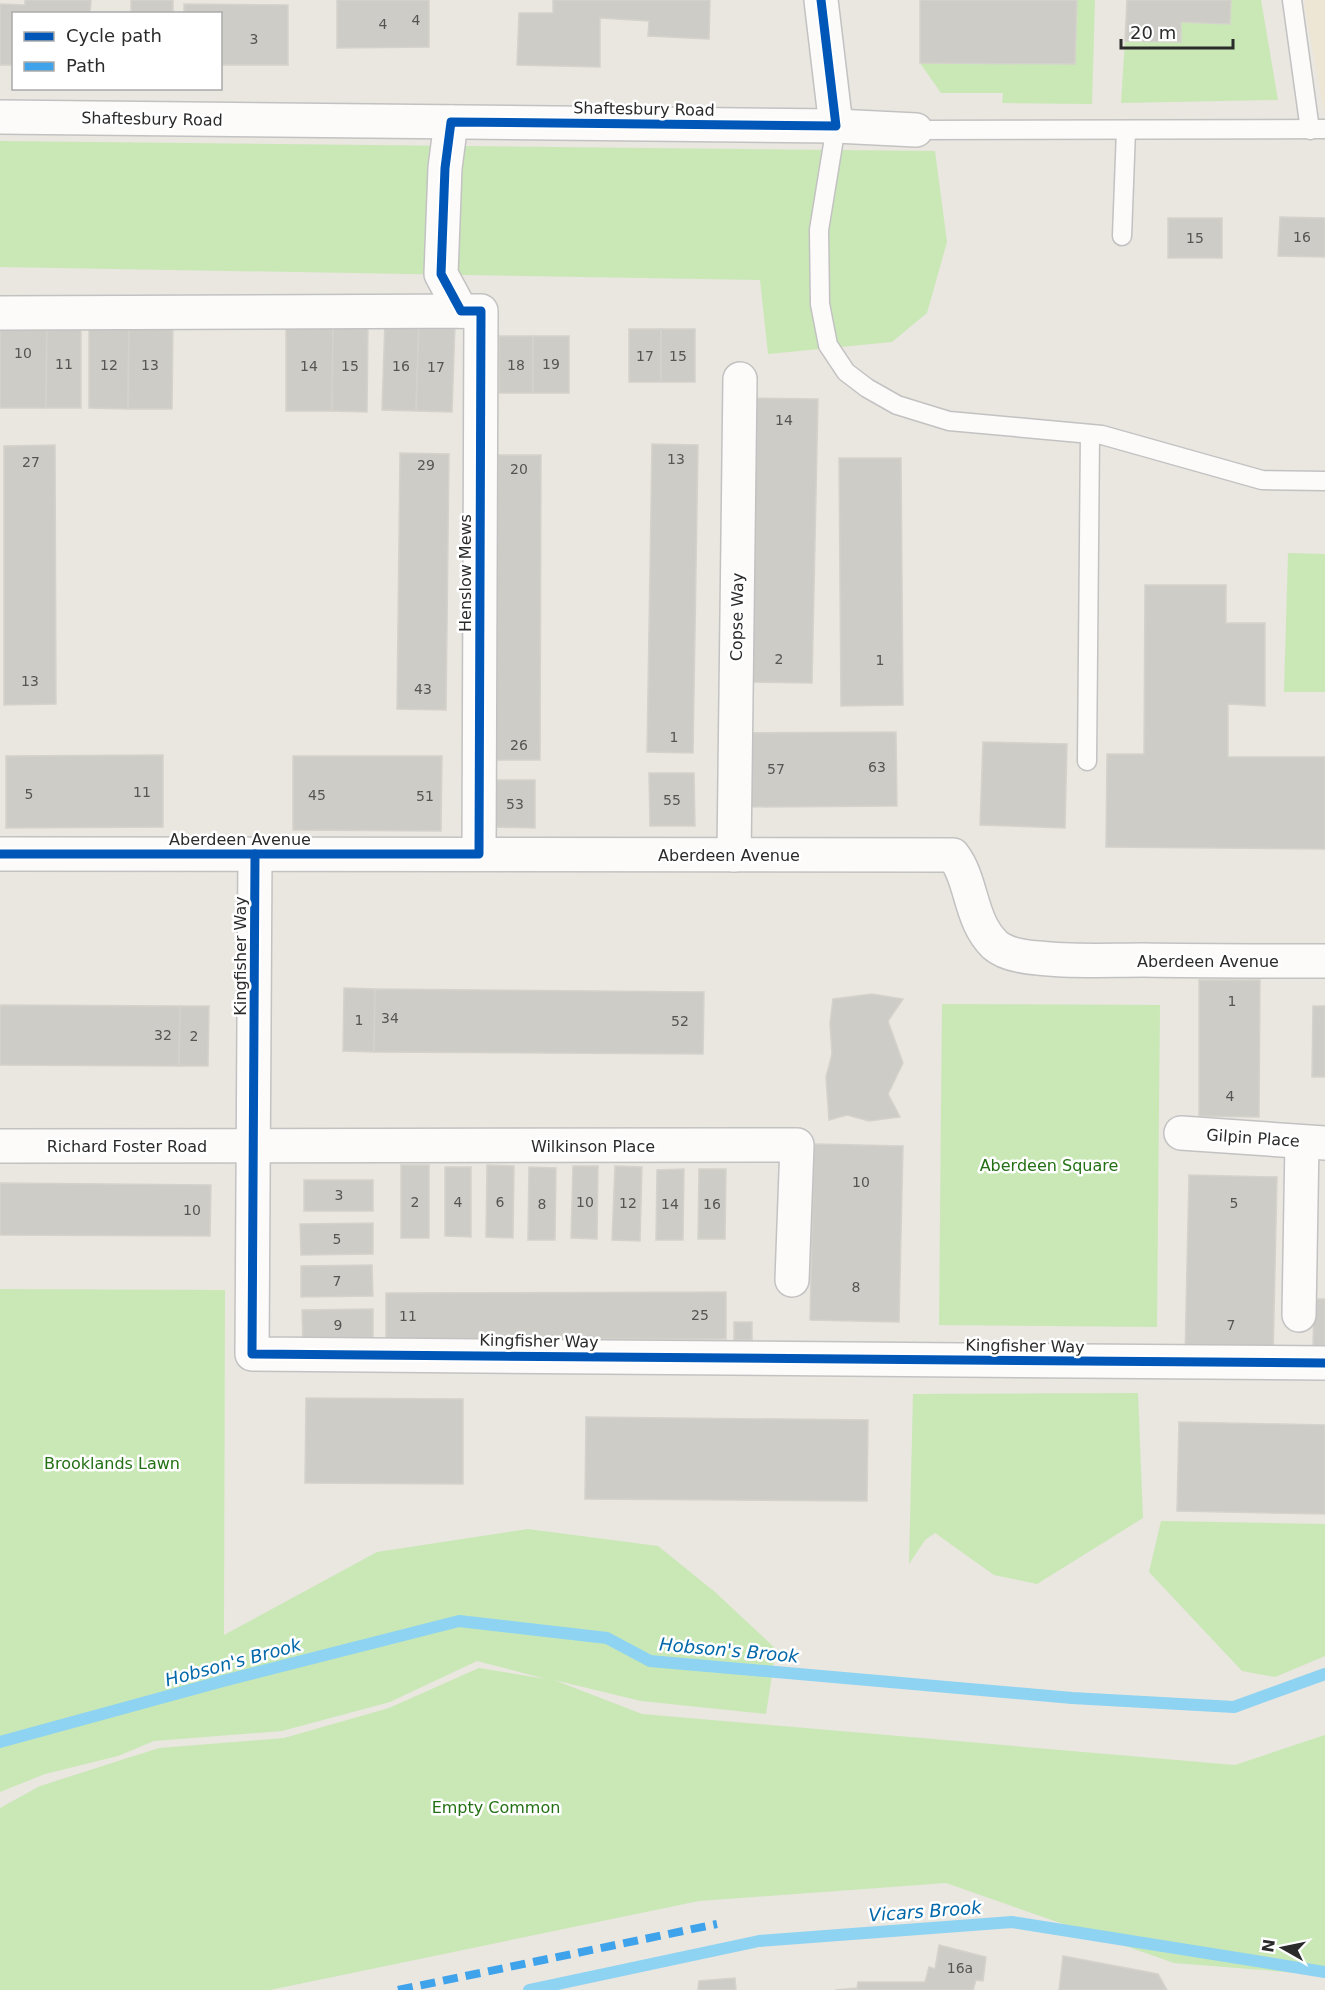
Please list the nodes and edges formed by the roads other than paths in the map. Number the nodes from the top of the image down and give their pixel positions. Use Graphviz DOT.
graph roads {
  1 [pos="821,0"];
  2 [pos="1292,0"];
  3 [pos="0,117"];
  4 [pos="451,122"];
  5 [pos="836,126"];
  6 [pos="916,130"];
  7 [pos="1126,130"];
  8 [pos="1317,130"];
  9 [pos="1122,236"];
  10 [pos="461,311"];
  11 [pos="0,312"];
  12 [pos="740,379"];
  13 [pos="1090,434"];
  14 [pos="1325,481"];
  15 [pos="1087,761"];
  16 [pos="0,854"];
  17 [pos="255,854"];
  18 [pos="479,854"];
  19 [pos="734,855"];
  20 [pos="1325,961"];
  21 [pos="1181,1133"];
  22 [pos="1313,1142"];
  23 [pos="0,1146"];
  24 [pos="254,1146"];
  25 [pos="792,1280"];
  26 [pos="1299,1315"];
  27 [pos="1325,1363"];
  1 -- 5 [label="street"];
  2 -- 8 [label="lane"];
  3 -- 4 [label="street, Shaftesbury Road"];
  4 -- 5 [label="street, Shaftesbury Road"];
  4 -- 10 [label="street"];
  5 -- 6 [label="street, Shaftesbury Road"];
  5 -- 13 [label="lane"];
  6 -- 7 [label="lane"];
  7 -- 8 [label="lane"];
  7 -- 9 [label="lane"];
  10 -- 11 [label="street, Henslow Mews"];
  10 -- 18 [label="street, Henslow Mews"];
  12 -- 19 [label="street, Copse Way"];
  13 -- 14 [label="lane"];
  13 -- 15 [label="lane"];
  16 -- 17 [label="street, Aberdeen Avenue"];
  17 -- 18 [label="street, Aberdeen Avenue"];
  17 -- 24 [label="street, Kingfisher Way"];
  18 -- 19 [label="street, Aberdeen Avenue"];
  19 -- 20 [label="street, Aberdeen Avenue"];
  21 -- 22 [label="street, Gilpin Place"];
  22 -- 26 [label="street"];
  23 -- 24 [label="street, Richard Foster Road"];
  24 -- 25 [label="street, Wilkinson Place"];
  24 -- 27 [label="street, Kingfisher Way"];
}
